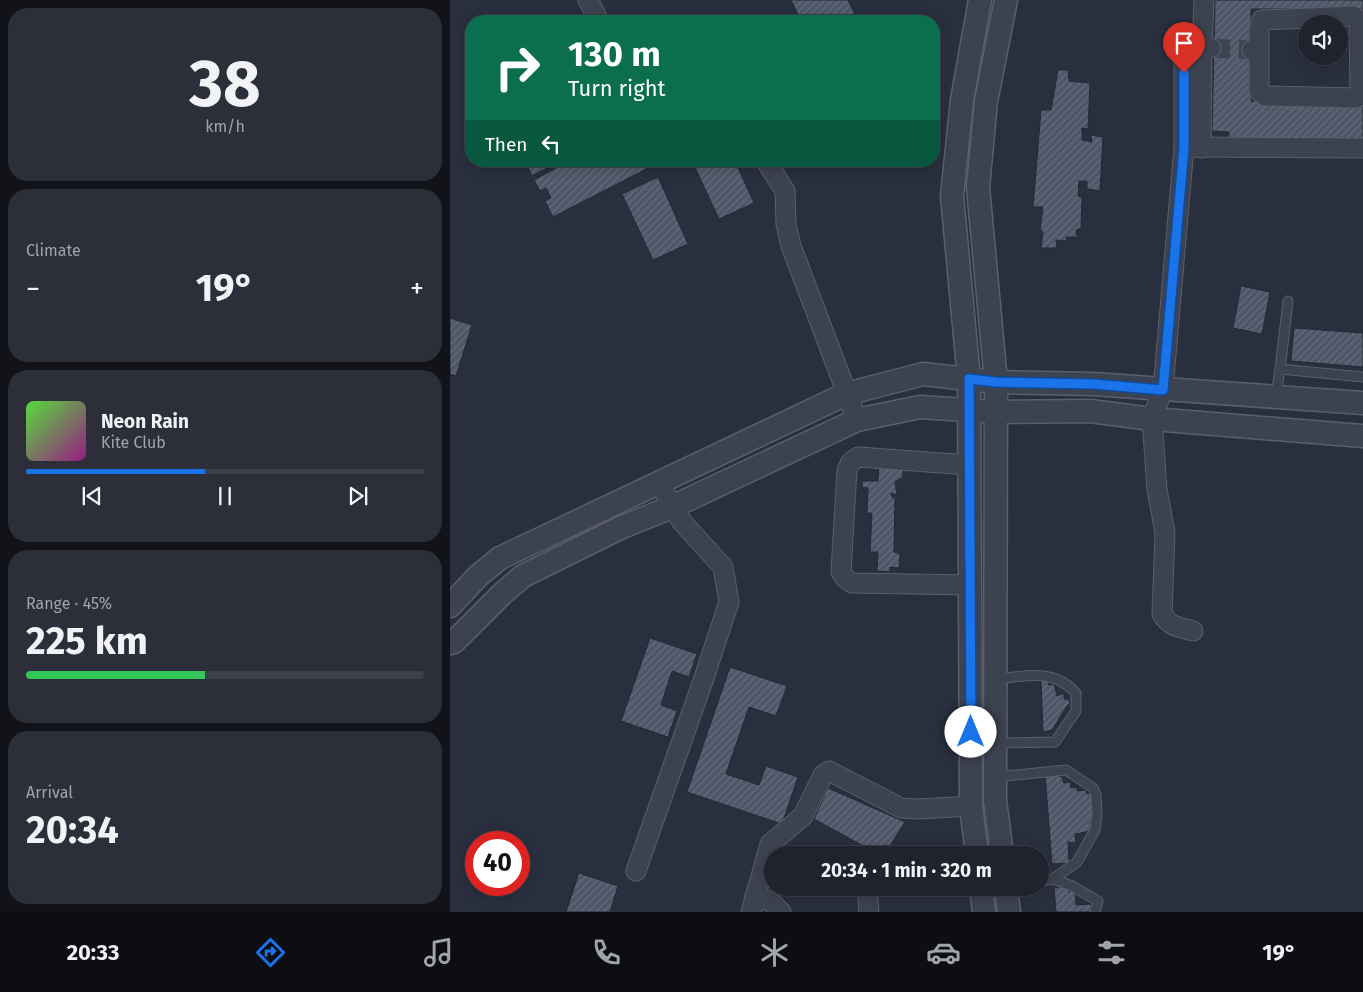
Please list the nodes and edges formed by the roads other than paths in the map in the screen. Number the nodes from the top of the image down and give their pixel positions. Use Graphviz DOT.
graph roads {
  1 [pos="588,0"];
  2 [pos="980,0"];
  3 [pos="1006,0"];
  4 [pos="1204,0"];
  5 [pos="596,15"];
  6 [pos="1361,50"];
  7 [pos="1192,148"];
  8 [pos="1363,148"];
  9 [pos="770,167"];
  10 [pos="1288,302"];
  11 [pos="1280,369"];
  12 [pos="1363,377"];
  13 [pos="969,379"];
  14 [pos="996,382"];
  15 [pos="1163,390"];
  16 [pos="846,394"];
  17 [pos="1282,397"];
  18 [pos="1363,404"];
  19 [pos="969,409"];
  20 [pos="996,412"];
  21 [pos="1152,419"];
  22 [pos="856,420"];
  23 [pos="1286,430"];
  24 [pos="1363,436"];
  25 [pos="969,465"];
  26 [pos="660,482"];
  27 [pos="672,507"];
  28 [pos="599,510"];
  29 [pos="613,531"];
  30 [pos="970,585"];
  31 [pos="450,606"];
  32 [pos="1193,631"];
  33 [pos="450,642"];
  34 [pos="996,679"];
  35 [pos="995,743"];
  36 [pos="995,777"];
  37 [pos="971,806"];
  38 [pos="976,846"];
  39 [pos="1001,846"];
  40 [pos="636,871"];
  41 [pos="1053,879"];
  42 [pos="1049,880"];
  43 [pos="868,896"];
  44 [pos="982,896"];
  45 [pos="1009,896"];
  46 [pos="753,904"];
  47 [pos="781,912"];
  48 [pos="869,912"];
  49 [pos="984,912"];
  50 [pos="1009,912"];
  51 [pos="1096,912"];
  1 -- 5 [label="street"];
  2 -- 13 [label="street"];
  3 -- 14 [label="street"];
  4 -- 7 [label="street"];
  6 -- 6 [label="street"];
  7 -- 8 [label="street"];
  7 -- 15 [label="street"];
  9 -- 16 [label="street"];
  10 -- 11 [label="lane"];
  11 -- 12 [label="lane"];
  11 -- 17 [label="lane"];
  13 -- 14 [label="street"];
  13 -- 16 [label="street"];
  13 -- 19 [label="street"];
  14 -- 15 [label="street"];
  14 -- 20 [label="street"];
  15 -- 17 [label="street"];
  15 -- 21 [label="street"];
  16 -- 22 [label="street"];
  16 -- 26 [label="street"];
  17 -- 18 [label="street"];
  17 -- 23 [label="street"];
  19 -- 20 [label="street"];
  19 -- 22 [label="street"];
  19 -- 25 [label="street"];
  20 -- 21 [label="street"];
  20 -- 34 [label="street"];
  21 -- 23 [label="street"];
  21 -- 32 [label="street"];
  22 -- 27 [label="street"];
  23 -- 24 [label="street"];
  25 -- 30 [label="street"];
  25 -- 30 [label="street"];
  26 -- 27 [label="street"];
  26 -- 28 [label="street"];
  27 -- 29 [label="street"];
  27 -- 40 [label="street"];
  28 -- 29 [label="street"];
  28 -- 31 [label="street"];
  29 -- 33 [label="street"];
  30 -- 37 [label="street"];
  34 -- 35 [label="street"];
  34 -- 35 [label="lane"];
  35 -- 36 [label="street"];
  36 -- 39 [label="street"];
  36 -- 41 [label="lane"];
  37 -- 38 [label="street"];
  37 -- 46 [label="street"];
  41 -- 42 [label="lane"];
  41 -- 51 [label="lane"];
  43 -- 48 [label="street"];
  44 -- 49 [label="street"];
  45 -- 50 [label="street"];
  46 -- 47 [label="street"];
}
